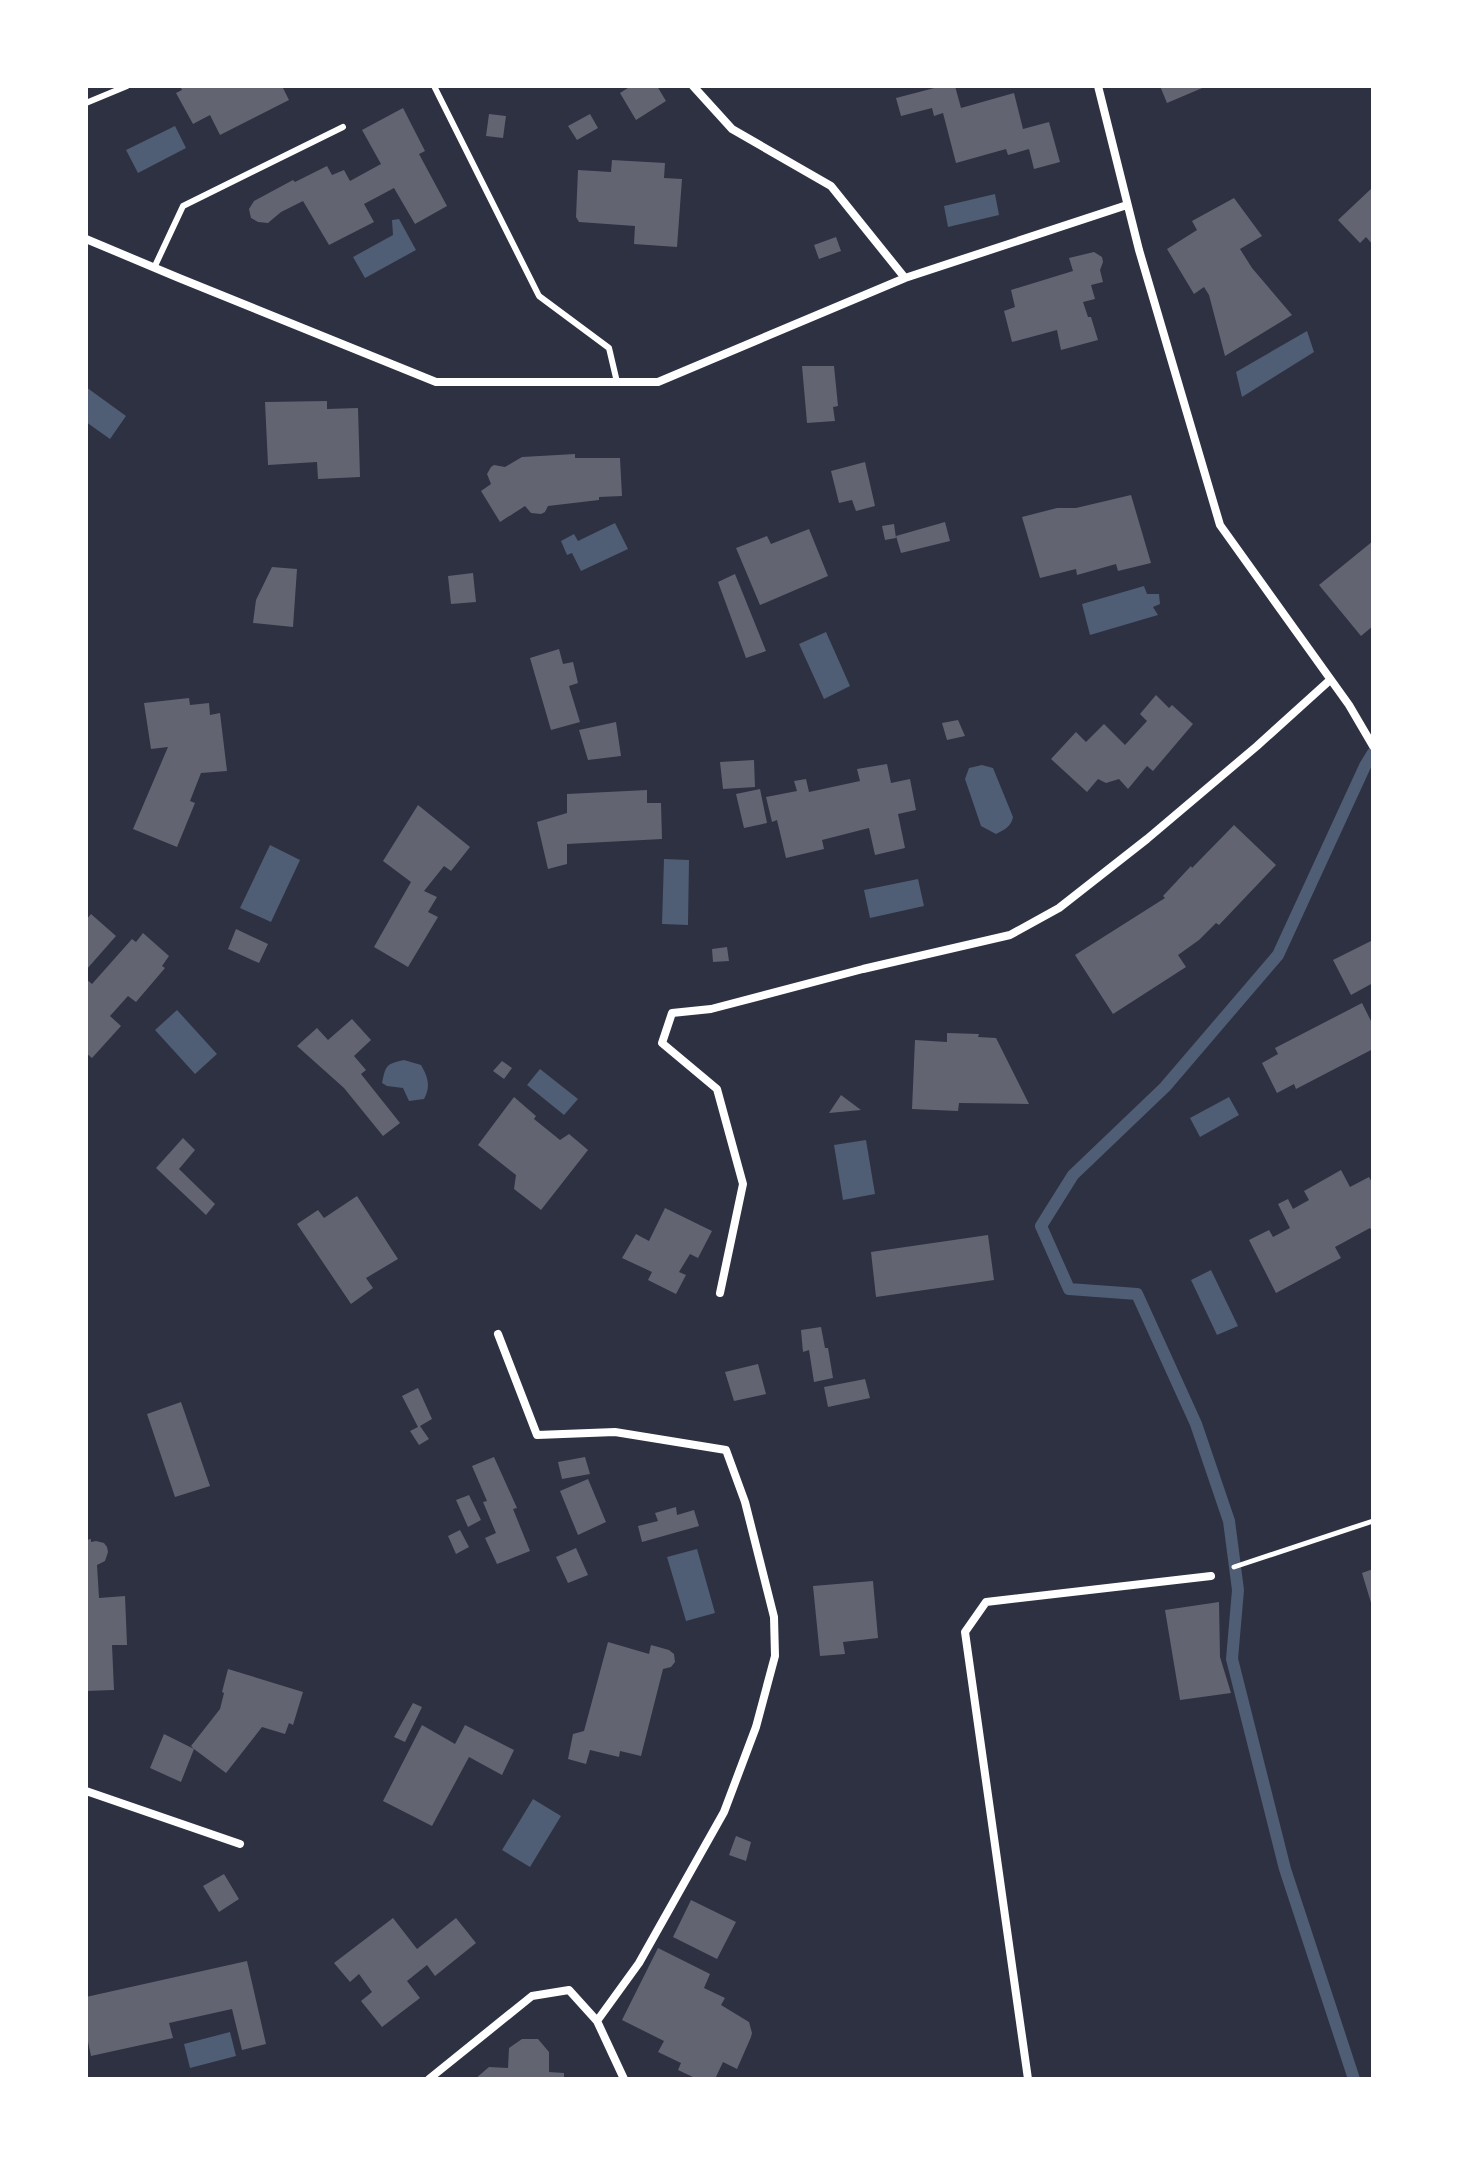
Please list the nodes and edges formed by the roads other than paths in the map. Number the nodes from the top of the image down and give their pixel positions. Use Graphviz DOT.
graph roads {
  1 [pos="127,86"];
  2 [pos="434,86"];
  3 [pos="693,86"];
  4 [pos="1098,86"];
  5 [pos="86,103"];
  6 [pos="343,127"];
  7 [pos="1127,205"];
  8 [pos="86,239"];
  9 [pos="154,268"];
  10 [pos="905,278"];
  11 [pos="617,382"];
  12 [pos="1330,680"];
  13 [pos="1373,746"];
  14 [pos="720,1293"];
  15 [pos="498,1334"];
  16 [pos="1211,1576"];
  17 [pos="86,1791"];
  18 [pos="240,1844"];
  19 [pos="597,2021"];
  20 [pos="429,2079"];
  21 [pos="624,2079"];
  22 [pos="1028,2079"];
  1 -- 5 [label="lane"];
  2 -- 11 [label="lane"];
  3 -- 10 [label="street"];
  4 -- 7 [label="street"];
  6 -- 9 [label="lane"];
  7 -- 10 [label="street"];
  7 -- 12 [label="street"];
  8 -- 9 [label="street"];
  9 -- 11 [label="street"];
  10 -- 11 [label="street"];
  12 -- 13 [label="street"];
  12 -- 14 [label="street"];
  15 -- 19 [label="street"];
  16 -- 22 [label="street"];
  17 -- 18 [label="street"];
  19 -- 20 [label="street"];
  19 -- 21 [label="street"];
}
